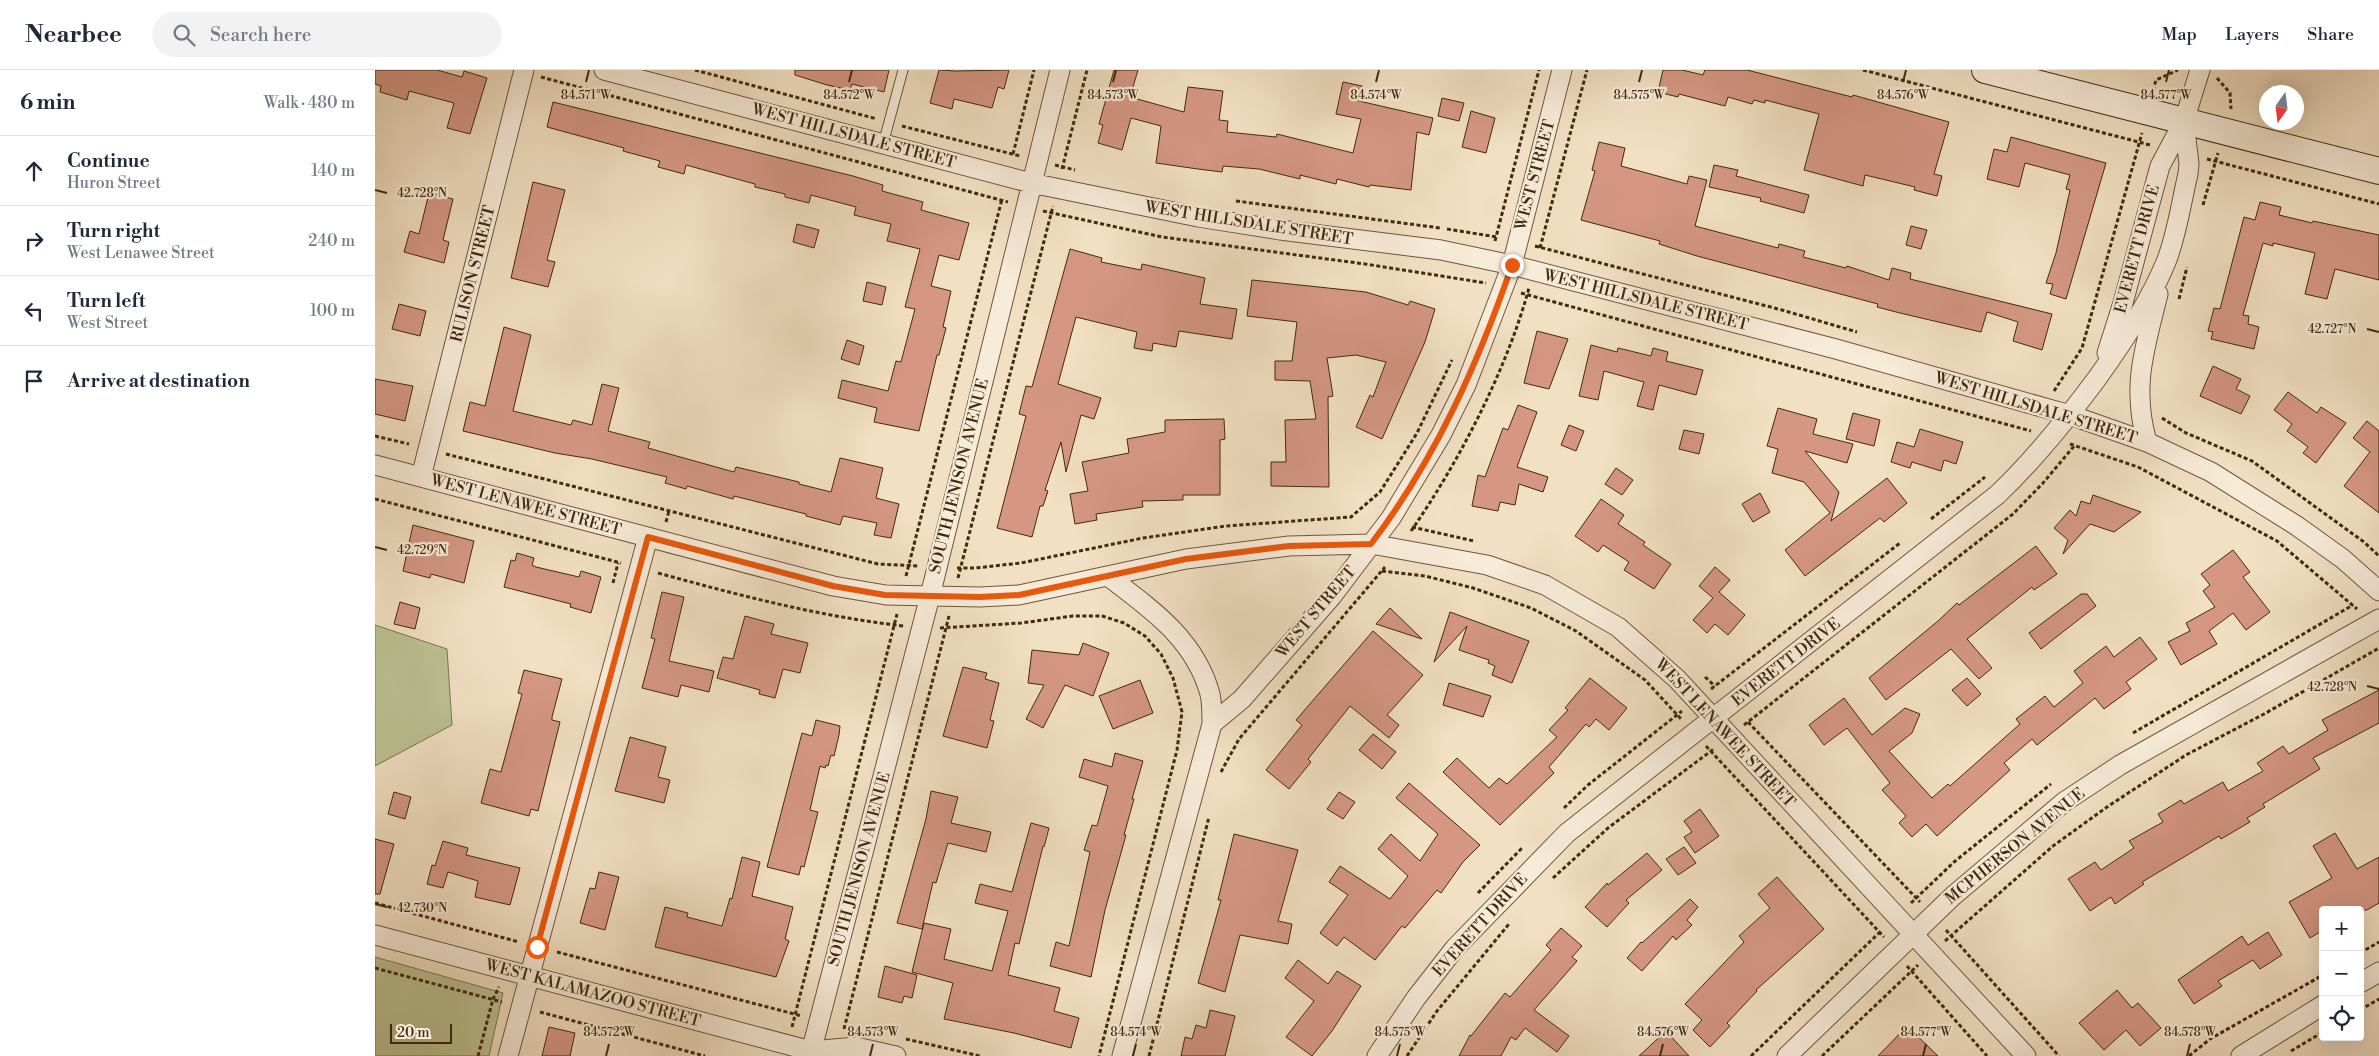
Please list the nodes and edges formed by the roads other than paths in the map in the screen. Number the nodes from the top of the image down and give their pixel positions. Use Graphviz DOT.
graph roads {
  1 [pos="604,70"];
  2 [pos="903,70"];
  3 [pos="1060,70"];
  4 [pos="1562,70"];
  5 [pos="1985,70"];
  6 [pos="2199,70"];
  7 [pos="523,71"];
  8 [pos="2184,121"];
  9 [pos="883,144"];
  10 [pos="2379,171"];
  11 [pos="1031,183"];
  12 [pos="2166,262"];
  13 [pos="1512,265"];
  14 [pos="2096,379"];
  15 [pos="2070,415"];
  16 [pos="2147,442"];
  17 [pos="375,465"];
  18 [pos="421,477"];
  19 [pos="648,537"];
  20 [pos="1371,544"];
  21 [pos="1109,577"];
  22 [pos="2379,591"];
  23 [pos="930,596"];
  24 [pos="2375,622"];
  25 [pos="1712,718"];
  26 [pos="1213,724"];
  27 [pos="1915,934"];
  28 [pos="375,935"];
  29 [pos="2379,972"];
  30 [pos="530,976"];
  31 [pos="2364,981"];
  32 [pos="2319,1007"];
  33 [pos="814,1054"];
  34 [pos="508,1056"];
  35 [pos="896,1056"];
  36 [pos="1122,1056"];
  37 [pos="1377,1056"];
  38 [pos="1787,1056"];
  39 [pos="2026,1056"];
  40 [pos="2241,1056"];
  1 -- 9 [label="street, WEST HILLSDALE STREET"];
  2 -- 9 [label="lane"];
  3 -- 11 [label="street, SOUTH JENISON AVENUE"];
  4 -- 13 [label="street, WEST STREET"];
  5 -- 8 [label="main road"];
  6 -- 8 [label="street, EVERETT DRIVE"];
  7 -- 18 [label="street, RULISON STREET"];
  8 -- 10 [label="main road"];
  8 -- 12 [label="street, EVERETT DRIVE"];
  8 -- 14 [label="street, EVERETT DRIVE"];
  9 -- 11 [label="street, WEST HILLSDALE STREET"];
  11 -- 13 [label="street, WEST HILLSDALE STREET"];
  11 -- 23 [label="street, SOUTH JENISON AVENUE"];
  12 -- 14 [label="street, EVERETT DRIVE"];
  12 -- 16 [label="street"];
  13 -- 15 [label="street, WEST HILLSDALE STREET"];
  13 -- 20 [label="street, WEST STREET"];
  14 -- 15 [label="street, EVERETT DRIVE"];
  15 -- 16 [label="street, WEST HILLSDALE STREET"];
  15 -- 25 [label="street, EVERETT DRIVE"];
  16 -- 22 [label="street, WEST HILLSDALE STREET"];
  17 -- 18 [label="street, WEST LENAWEE STREET"];
  18 -- 19 [label="street, WEST LENAWEE STREET"];
  19 -- 23 [label="street, WEST LENAWEE STREET"];
  19 -- 30 [label="street"];
  20 -- 21 [label="street, WEST LENAWEE STREET"];
  20 -- 25 [label="street, WEST LENAWEE STREET"];
  20 -- 26 [label="street, WEST STREET"];
  21 -- 23 [label="street, WEST LENAWEE STREET"];
  21 -- 26 [label="street"];
  23 -- 33 [label="street, SOUTH JENISON AVENUE"];
  24 -- 27 [label="street, MCPHERSON AVENUE"];
  25 -- 27 [label="street, WEST LENAWEE STREET"];
  25 -- 37 [label="street, EVERETT DRIVE"];
  26 -- 36 [label="street"];
  27 -- 38 [label="street, MCPHERSON AVENUE"];
  27 -- 39 [label="street, WEST LENAWEE STREET"];
  28 -- 30 [label="street, WEST KALAMAZOO STREET"];
  29 -- 31 [label="street"];
  30 -- 33 [label="street, WEST KALAMAZOO STREET"];
  30 -- 34 [label="street"];
  32 -- 40 [label="street"];
  33 -- 35 [label="street, WEST KALAMAZOO STREET"];
}
